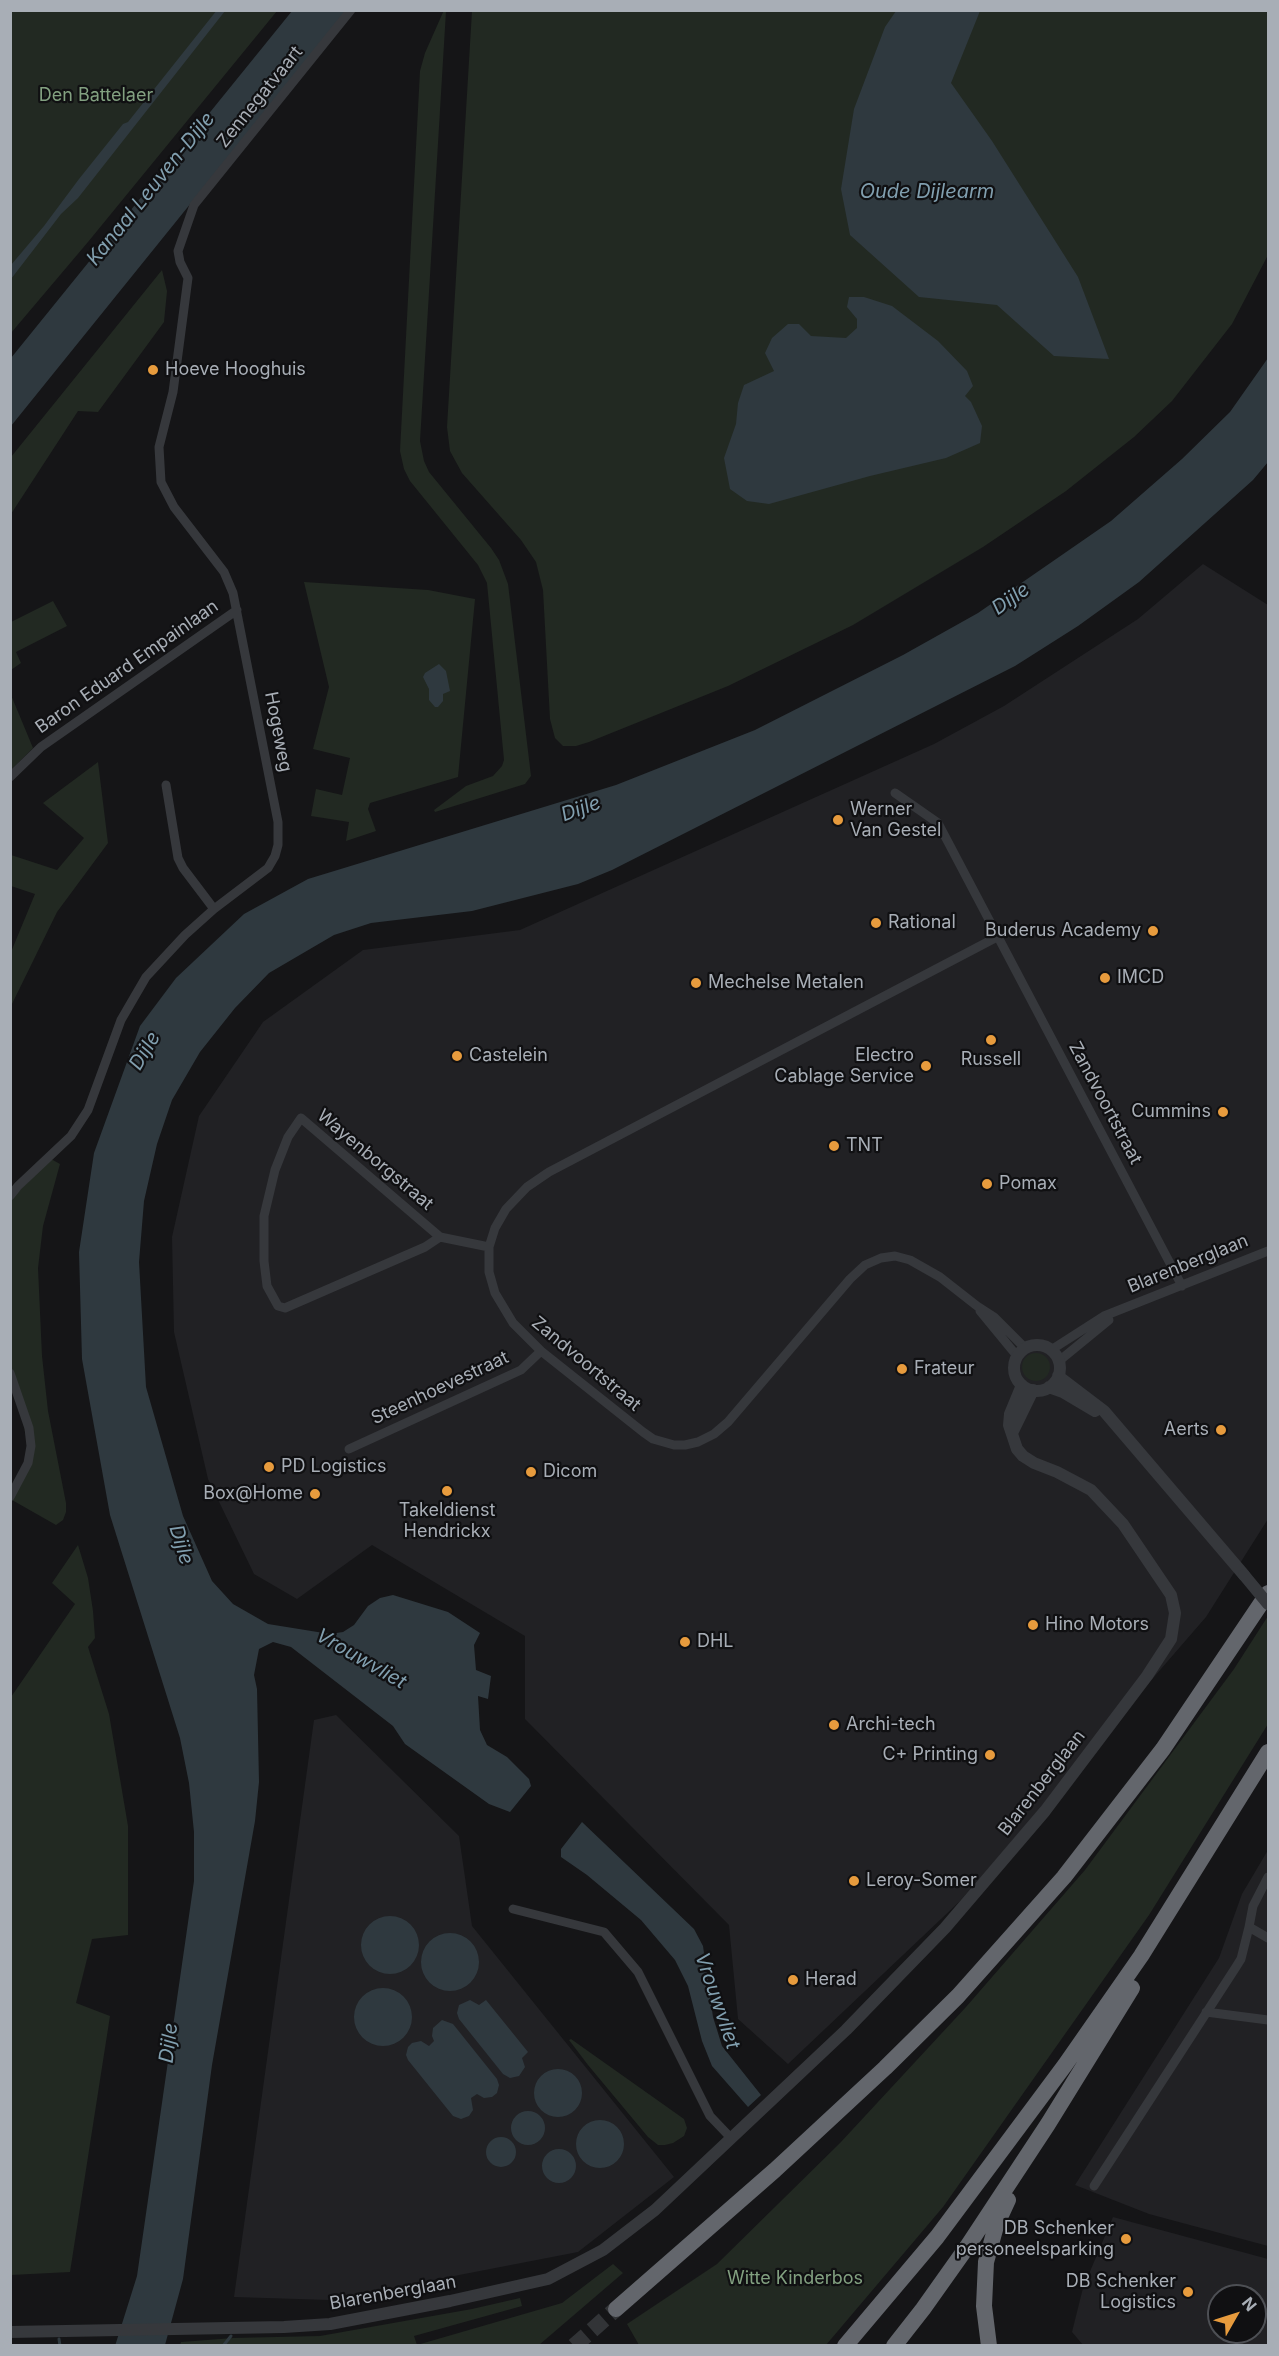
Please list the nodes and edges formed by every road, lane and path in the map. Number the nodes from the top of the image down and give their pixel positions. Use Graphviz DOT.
graph roads {
  1 [pos="351,10"];
  2 [pos="194,205"];
  3 [pos="237,610"];
  4 [pos="10,777"];
  5 [pos="166,785"];
  6 [pos="895,793"];
  7 [pos="214,909"];
  8 [pos="999,936"];
  9 [pos="10,1196"];
  10 [pos="440,1237"];
  11 [pos="489,1247"];
  12 [pos="1269,1251"];
  13 [pos="1182,1286"];
  14 [pos="1120,1311"];
  15 [pos="1051,1350"];
  16 [pos="541,1351"];
  17 [pos="1021,1352"];
  18 [pos="1059,1360"];
  19 [pos="10,1373"];
  20 [pos="1058,1376"];
  21 [pos="1049,1387"];
  22 [pos="1028,1388"];
  23 [pos="1118,1427"];
  24 [pos="349,1449"];
  25 [pos="10,1497"];
  26 [pos="1269,1593"];
  27 [pos="1269,1604"];
  28 [pos="1269,1752"];
  29 [pos="1269,1876"];
  30 [pos="513,1909"];
  31 [pos="1249,1927"];
  32 [pos="1269,1938"];
  33 [pos="1141,1956"];
  34 [pos="1206,2012"];
  35 [pos="1113,2018"];
  36 [pos="1269,2020"];
  37 [pos="731,2138"];
  38 [pos="1094,2186"];
  39 [pos="616,2309"];
  40 [pos="10,2332"];
  41 [pos="845,2346"];
  42 [pos="894,2346"];
  43 [pos="989,2346"];
  1 -- 2 [label="street, Zennegatvaart"];
  2 -- 3 [label="street, Hogeweg"];
  3 -- 4 [label="street, Baron Eduard Empainlaan"];
  3 -- 7 [label="street, Hogeweg"];
  5 -- 7 [label="street"];
  6 -- 8 [label="street, Zandvoortstraat"];
  7 -- 9 [label="street, Hogeweg"];
  8 -- 11 [label="street, Zandvoortstraat"];
  8 -- 13 [label="street, Zandvoortstraat"];
  10 -- 10 [label="street, Wayenborgstraat"];
  10 -- 11 [label="street, Wayenborgstraat"];
  11 -- 16 [label="street, Zandvoortstraat"];
  12 -- 13 [label="street, Blarenberglaan"];
  13 -- 14 [label="street, Blarenberglaan"];
  14 -- 15 [label="street, Blarenberglaan"];
  14 -- 18 [label="street, Blarenberglaan"];
  15 -- 17 [label="street"];
  15 -- 18 [label="street"];
  16 -- 17 [label="street, Zandvoortstraat"];
  16 -- 24 [label="street, Steenhoevestraat"];
  17 -- 22 [label="street"];
  18 -- 20 [label="street"];
  19 -- 25 [label="street"];
  20 -- 21 [label="street"];
  20 -- 23 [label="street"];
  21 -- 22 [label="street"];
  21 -- 23 [label="street"];
  22 -- 37 [label="street, Blarenberglaan"];
  23 -- 27 [label="street, bridge"];
  26 -- 39 [label="highway"];
  28 -- 33 [label="highway"];
  29 -- 31 [label="street"];
  30 -- 37 [label="street"];
  31 -- 32 [label="street"];
  31 -- 34 [label="street"];
  33 -- 35 [label="highway"];
  33 -- 41 [label="highway"];
  34 -- 36 [label="street"];
  34 -- 38 [label="street"];
  35 -- 42 [label="highway"];
  35 -- 43 [label="highway"];
  37 -- 40 [label="street, Blarenberglaan"];
}
